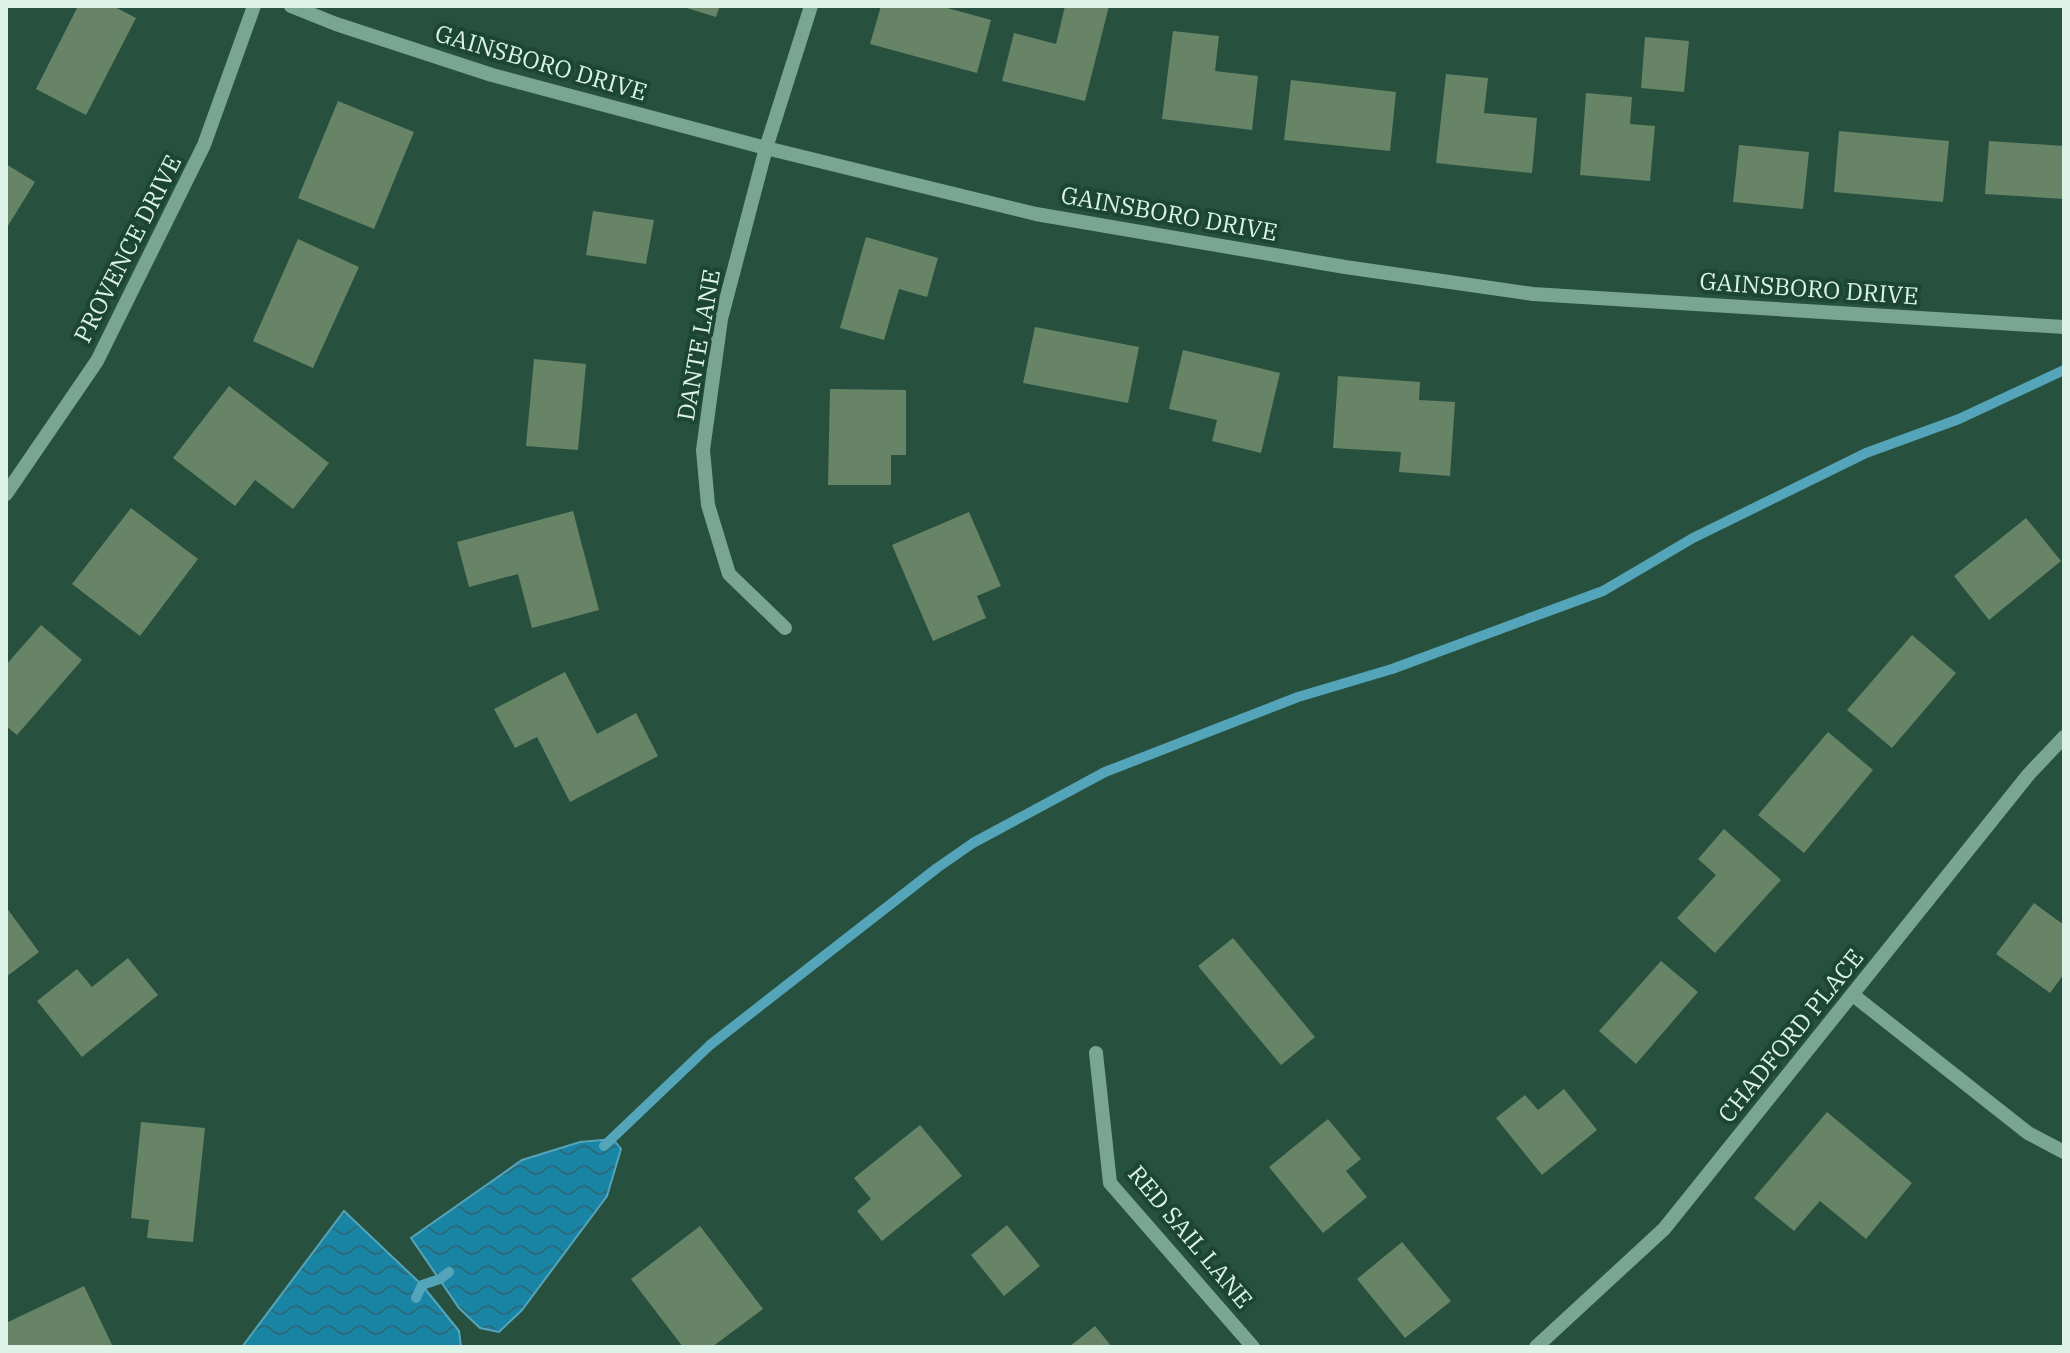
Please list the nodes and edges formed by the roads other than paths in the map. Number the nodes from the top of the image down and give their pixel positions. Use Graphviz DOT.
graph roads {
  1 [pos="254,6"];
  2 [pos="291,6"];
  3 [pos="811,6"];
  4 [pos="766,148"];
  5 [pos="2064,327"];
  6 [pos="6,494"];
  7 [pos="785,628"];
  8 [pos="2064,737"];
  9 [pos="1853,995"];
  10 [pos="1096,1053"];
  11 [pos="2064,1152"];
  12 [pos="1253,1347"];
  13 [pos="1536,1347"];
  1 -- 6 [label="street, PROVENCE DRIVE"];
  2 -- 4 [label="street, GAINSBORO DRIVE"];
  3 -- 4 [label="street, DANTE LANE"];
  4 -- 5 [label="street, GAINSBORO DRIVE"];
  4 -- 7 [label="street, DANTE LANE"];
  8 -- 9 [label="street, CHADFORD PLACE"];
  9 -- 11 [label="street"];
  9 -- 13 [label="street, CHADFORD PLACE"];
  10 -- 12 [label="street, RED SAIL LANE"];
}
